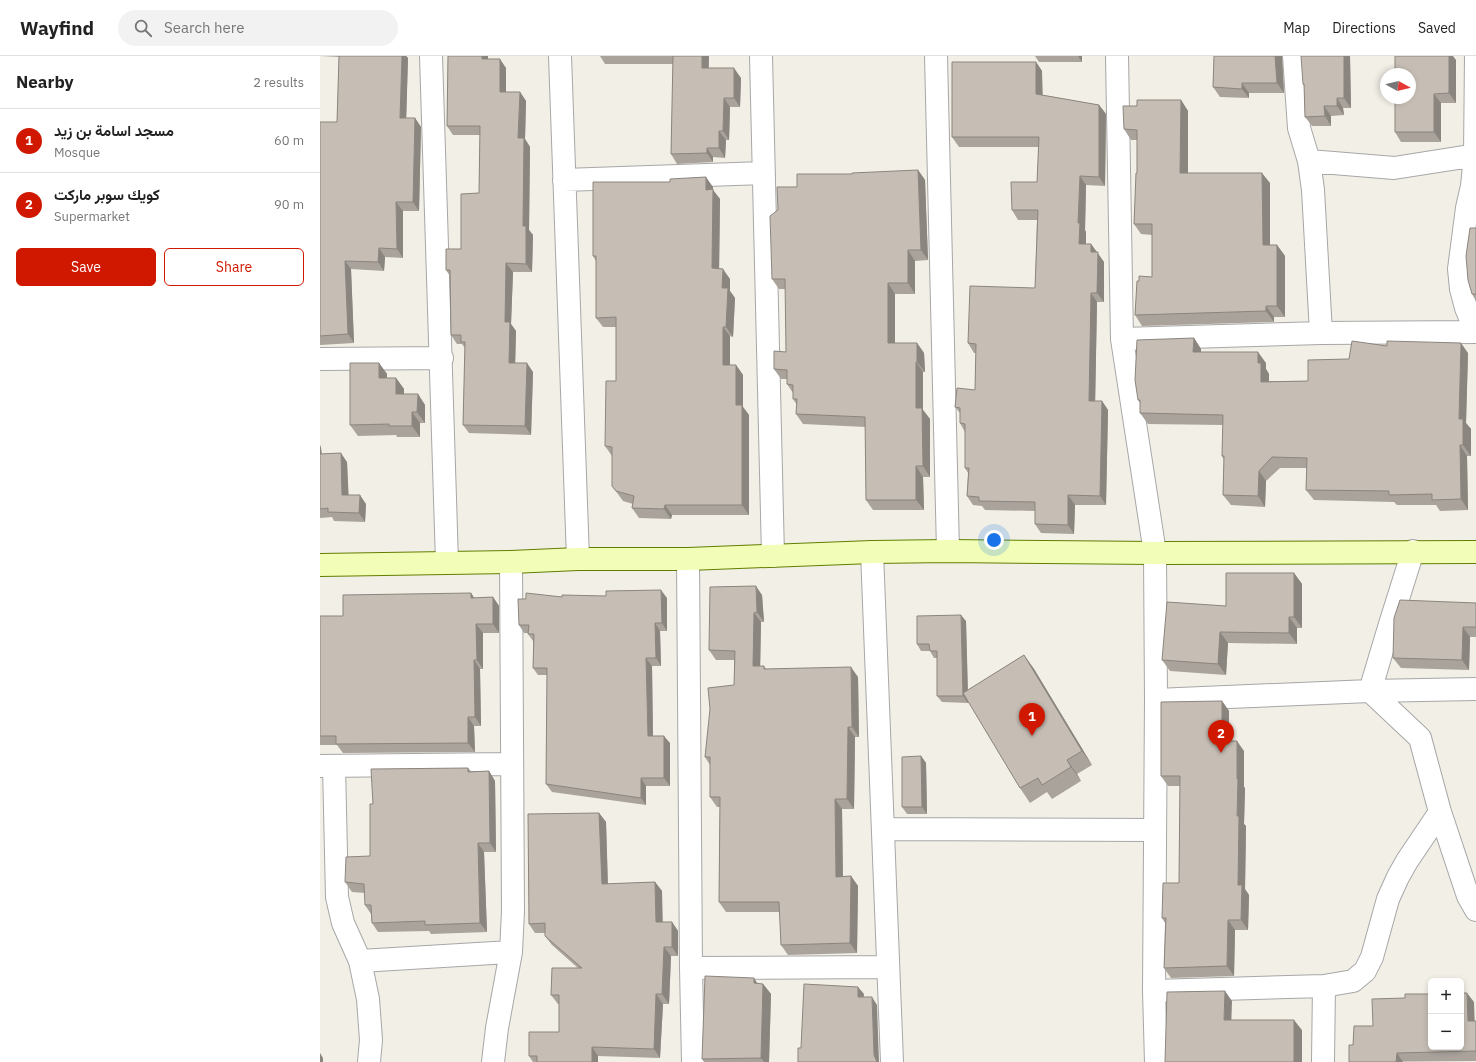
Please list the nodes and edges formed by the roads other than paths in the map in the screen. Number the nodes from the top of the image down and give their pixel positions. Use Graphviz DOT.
graph roads {
  1 [pos="431,56"];
  2 [pos="560,56"];
  3 [pos="761,56"];
  4 [pos="936,56"];
  5 [pos="1117,56"];
  6 [pos="1294,56"];
  7 [pos="1476,56"];
  8 [pos="1476,154"];
  9 [pos="1309,161"];
  10 [pos="764,173"];
  11 [pos="564,180"];
  12 [pos="1476,332"];
  13 [pos="1321,334"];
  14 [pos="1122,339"];
  15 [pos="442,358"];
  16 [pos="320,359"];
  17 [pos="948,551"];
  18 [pos="1413,551"];
  19 [pos="872,552"];
  20 [pos="1476,552"];
  21 [pos="1155,553"];
  22 [pos="773,556"];
  23 [pos="578,559"];
  24 [pos="688,559"];
  25 [pos="447,562"];
  26 [pos="511,562"];
  27 [pos="320,565"];
  28 [pos="1476,689"];
  29 [pos="1370,691"];
  30 [pos="1156,700"];
  31 [pos="512,764"];
  32 [pos="327,766"];
  33 [pos="1440,812"];
  34 [pos="883,829"];
  35 [pos="1155,830"];
  36 [pos="1476,910"];
  37 [pos="512,952"];
  38 [pos="360,961"];
  39 [pos="888,967"];
  40 [pos="690,968"];
  41 [pos="1324,986"];
  42 [pos="1154,991"];
  43 [pos="369,1062"];
  44 [pos="492,1062"];
  45 [pos="693,1062"];
  46 [pos="892,1062"];
  47 [pos="1156,1062"];
  48 [pos="1323,1062"];
  1 -- 15 [label="street"];
  2 -- 11 [label="street"];
  3 -- 10 [label="street"];
  4 -- 17 [label="street"];
  5 -- 14 [label="street"];
  6 -- 9 [label="street"];
  7 -- 8 [label="street"];
  8 -- 9 [label="street"];
  8 -- 12 [label="street"];
  9 -- 13 [label="street"];
  10 -- 11 [label="street"];
  10 -- 22 [label="street"];
  11 -- 23 [label="street"];
  12 -- 13 [label="street"];
  13 -- 14 [label="street"];
  14 -- 21 [label="street"];
  15 -- 16 [label="street"];
  15 -- 25 [label="street"];
  17 -- 19 [label="street"];
  17 -- 21 [label="street"];
  18 -- 20 [label="street"];
  18 -- 21 [label="street"];
  18 -- 29 [label="street"];
  19 -- 22 [label="street"];
  19 -- 34 [label="street"];
  21 -- 30 [label="street"];
  22 -- 24 [label="street"];
  23 -- 24 [label="street"];
  23 -- 26 [label="street"];
  24 -- 40 [label="street"];
  25 -- 26 [label="street"];
  25 -- 27 [label="street"];
  26 -- 31 [label="street"];
  28 -- 29 [label="street"];
  29 -- 30 [label="street"];
  29 -- 33 [label="street"];
  30 -- 35 [label="street"];
  31 -- 32 [label="street"];
  31 -- 37 [label="street"];
  32 -- 38 [label="street"];
  33 -- 36 [label="street"];
  33 -- 41 [label="street"];
  34 -- 35 [label="street"];
  34 -- 39 [label="street"];
  35 -- 42 [label="street"];
  37 -- 38 [label="street"];
  37 -- 44 [label="street"];
  38 -- 43 [label="street"];
  39 -- 40 [label="street"];
  39 -- 46 [label="street"];
  40 -- 45 [label="street"];
  41 -- 42 [label="street"];
  41 -- 48 [label="street"];
  42 -- 47 [label="street"];
}
